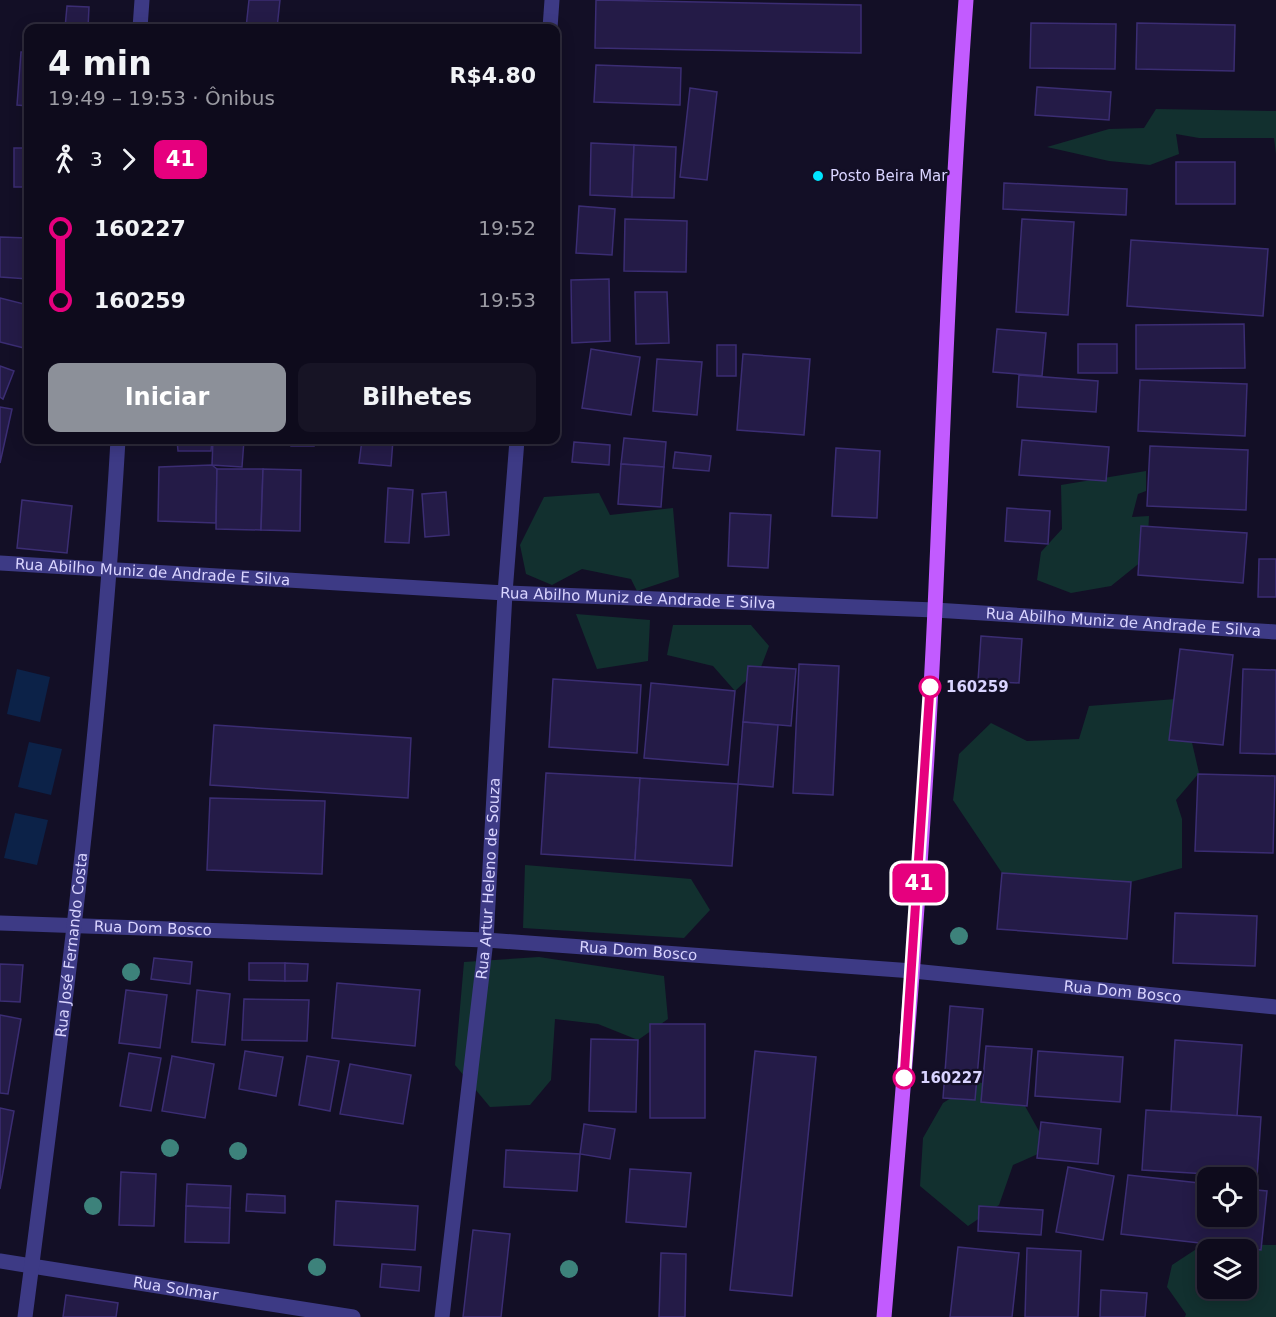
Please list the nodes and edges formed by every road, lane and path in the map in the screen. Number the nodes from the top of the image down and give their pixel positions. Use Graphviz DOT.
graph roads {
  1 [pos="142,0"];
  2 [pos="552,0"];
  3 [pos="966,0"];
  4 [pos="140,24"];
  5 [pos="550,24"];
  6 [pos="118,444"];
  7 [pos="517,444"];
  8 [pos="0,563"];
  9 [pos="110,572"];
  10 [pos="504,593"];
  11 [pos="935,610"];
  12 [pos="1276,632"];
  13 [pos="0,923"];
  14 [pos="75,925"];
  15 [pos="486,940"];
  16 [pos="914,971"];
  17 [pos="1276,1007"];
  18 [pos="0,1261"];
  19 [pos="31,1266"];
  20 [pos="24,1317"];
  21 [pos="354,1317"];
  22 [pos="442,1317"];
  23 [pos="884,1317"];
  1 -- 4 [label="street"];
  2 -- 5 [label="street"];
  3 -- 11 [label="main road"];
  6 -- 9 [label="street, Rua José Fernando Costa"];
  7 -- 10 [label="street, Rua Artur Heleno de Souza"];
  8 -- 9 [label="street, Rua Abilho Muniz de Andrade E Silva"];
  9 -- 10 [label="street, Rua Abilho Muniz de Andrade E Silva"];
  9 -- 14 [label="street, Rua José Fernando Costa"];
  10 -- 11 [label="street, Rua Abilho Muniz de Andrade E Silva"];
  10 -- 15 [label="street, Rua Artur Heleno de Souza"];
  11 -- 12 [label="street, Rua Abilho Muniz de Andrade E Silva"];
  11 -- 16 [label="main road"];
  13 -- 14 [label="street, Rua Dom Bosco"];
  14 -- 15 [label="street, Rua Dom Bosco"];
  14 -- 19 [label="street, Rua José Fernando Costa"];
  15 -- 16 [label="street, Rua Dom Bosco"];
  15 -- 22 [label="street, Rua Artur Heleno de Souza"];
  16 -- 17 [label="street, Rua Dom Bosco"];
  16 -- 23 [label="main road"];
  18 -- 19 [label="street, Rua Solmar"];
  19 -- 20 [label="street, Rua José Fernando Costa"];
  19 -- 21 [label="street, Rua Solmar"];
}
